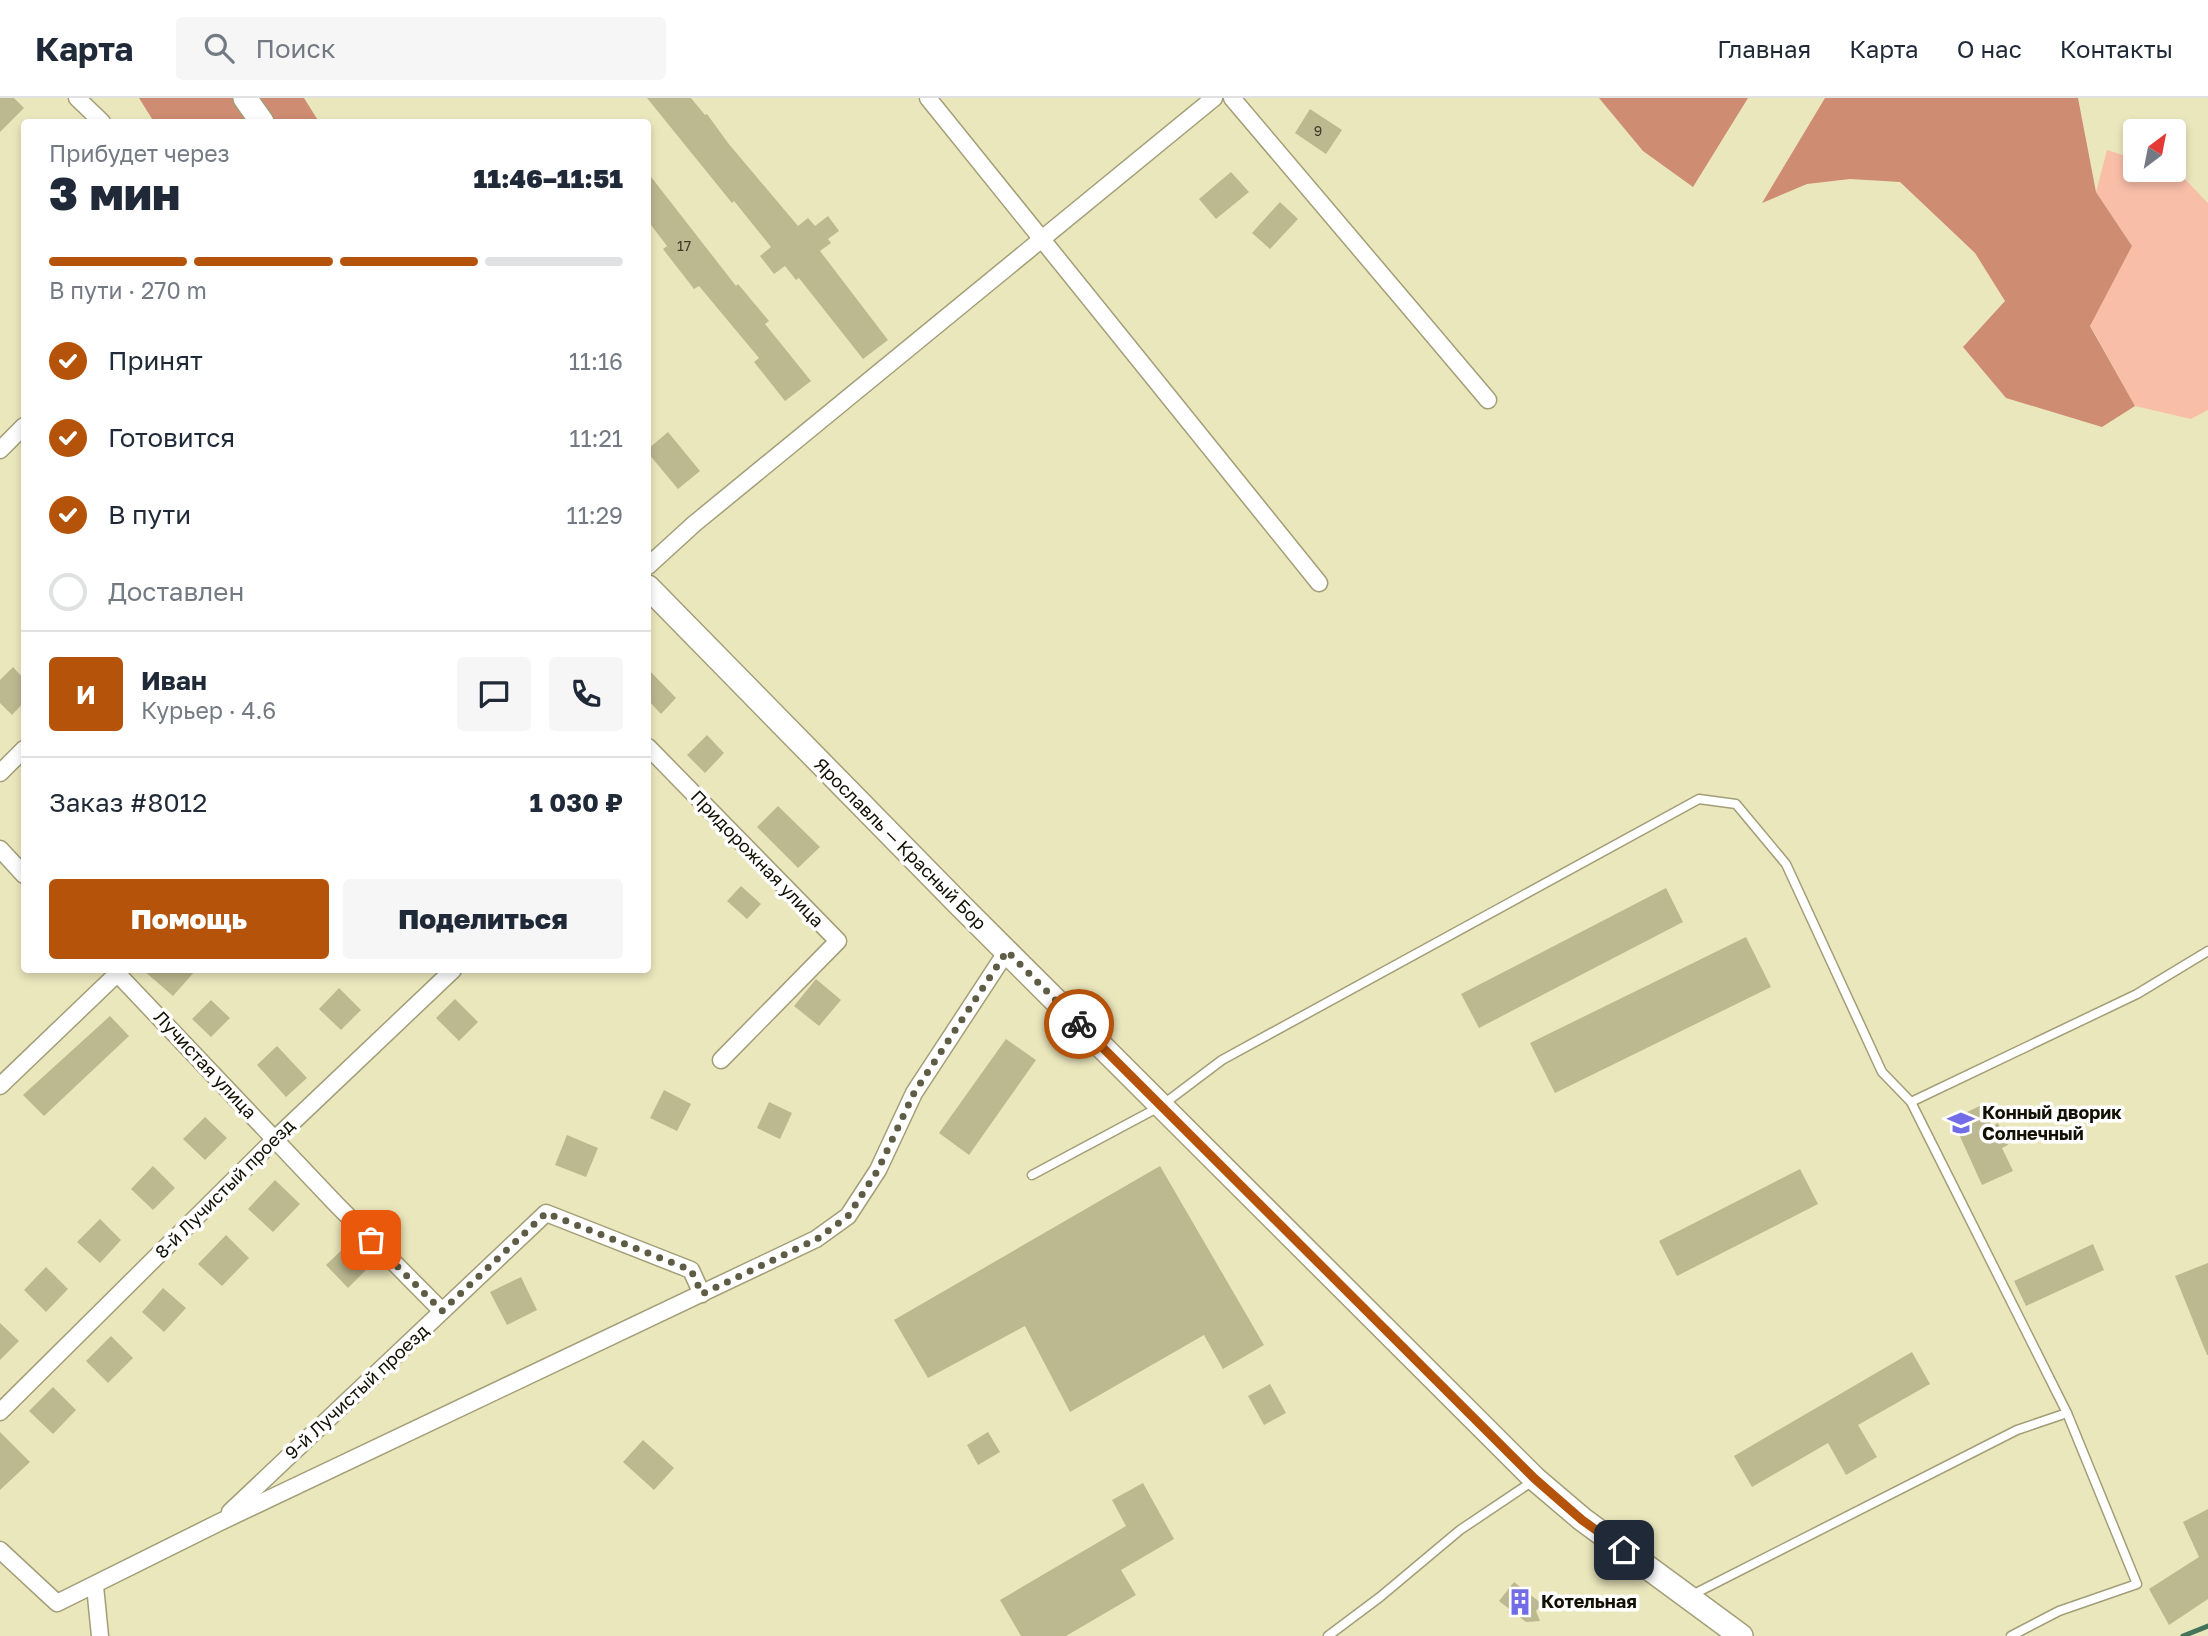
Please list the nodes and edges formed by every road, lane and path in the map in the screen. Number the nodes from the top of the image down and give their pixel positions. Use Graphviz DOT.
graph roads {
  1 [pos="77,98"];
  2 [pos="246,98"];
  3 [pos="928,98"];
  4 [pos="1214,98"];
  5 [pos="1232,98"];
  6 [pos="99,119"];
  7 [pos="260,119"];
  8 [pos="1043,237"];
  9 [pos="1488,400"];
  10 [pos="21,429"];
  11 [pos="0,450"];
  12 [pos="651,563"];
  13 [pos="1319,583"];
  14 [pos="651,590"];
  15 [pos="651,750"];
  16 [pos="21,753"];
  17 [pos="0,773"];
  18 [pos="0,849"];
  19 [pos="21,872"];
  20 [pos="1007,951"];
  21 [pos="2208,951"];
  22 [pos="116,973"];
  23 [pos="120,973"];
  24 [pos="450,973"];
  25 [pos="721,1060"];
  26 [pos="0,1086"];
  27 [pos="1911,1102"];
  28 [pos="1160,1106"];
  29 [pos="275,1139"];
  30 [pos="1032,1175"];
  31 [pos="702,1294"];
  32 [pos="442,1311"];
  33 [pos="0,1412"];
  34 [pos="2067,1412"];
  35 [pos="1535,1479"];
  36 [pos="218,1523"];
  37 [pos="0,1550"];
  38 [pos="95,1586"];
  39 [pos="1688,1597"];
  40 [pos="100,1636"];
  41 [pos="1328,1636"];
  42 [pos="1741,1636"];
  43 [pos="2011,1636"];
  1 -- 6 [label="street"];
  2 -- 7 [label="street"];
  3 -- 8 [label="street"];
  4 -- 8 [label="street"];
  5 -- 9 [label="street"];
  8 -- 12 [label="street"];
  8 -- 13 [label="street"];
  10 -- 11 [label="street"];
  14 -- 20 [label="street, Ярославль — Красный Бор"];
  15 -- 25 [label="street, Придорожная улица"];
  16 -- 17 [label="street"];
  18 -- 19 [label="street"];
  20 -- 28 [label="street, Ярославль — Красный Бор"];
  20 -- 31 [label="street"];
  21 -- 27 [label="lane"];
  22 -- 26 [label="street"];
  23 -- 29 [label="street, Лучистая улица"];
  24 -- 29 [label="street, 8-й Лучистый проезд"];
  27 -- 28 [label="lane"];
  27 -- 34 [label="lane"];
  28 -- 30 [label="lane"];
  28 -- 35 [label="street, Ярославль — Красный Бор"];
  29 -- 32 [label="street, Лучистая улица"];
  29 -- 33 [label="street, 8-й Лучистый проезд"];
  31 -- 32 [label="street, 9-й Лучистый проезд"];
  31 -- 36 [label="street"];
  32 -- 36 [label="street, 9-й Лучистый проезд"];
  34 -- 39 [label="lane"];
  34 -- 43 [label="lane"];
  35 -- 39 [label="street, Ярославль — Красный Бор"];
  35 -- 41 [label="lane"];
  36 -- 38 [label="street"];
  37 -- 38 [label="street"];
  38 -- 40 [label="street"];
  39 -- 42 [label="street, Ярославль — Красный Бор"];
}
